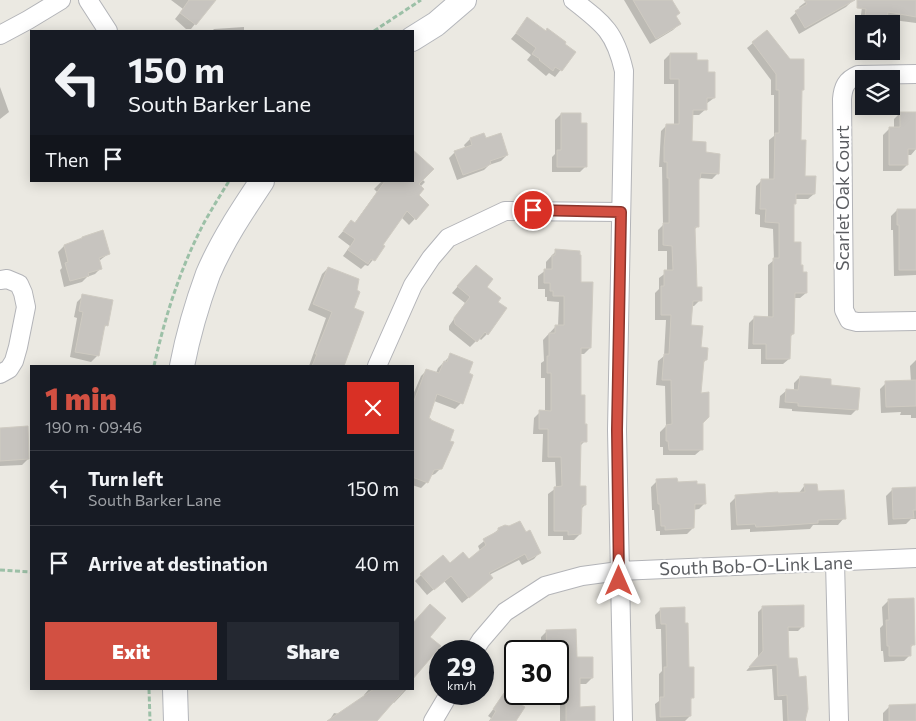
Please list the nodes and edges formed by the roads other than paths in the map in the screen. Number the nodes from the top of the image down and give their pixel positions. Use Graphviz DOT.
graph roads {
  1 [pos="61,0"];
  2 [pos="88,0"];
  3 [pos="464,0"];
  4 [pos="573,0"];
  5 [pos="107,30"];
  6 [pos="0,35"];
  7 [pos="414,38"];
  8 [pos="916,74"];
  9 [pos="261,182"];
  10 [pos="621,212"];
  11 [pos="0,280"];
  12 [pos="916,321"];
  13 [pos="182,365"];
  14 [pos="377,365"];
  15 [pos="0,374"];
  16 [pos="916,558"];
  17 [pos="835,562"];
  18 [pos="619,571"];
  19 [pos="481,640"];
  20 [pos="175,690"];
  21 [pos="442,705"];
  22 [pos="176,721"];
  23 [pos="433,721"];
  24 [pos="622,721"];
  25 [pos="840,721"];
  1 -- 6 [label="street"];
  2 -- 5 [label="street"];
  3 -- 7 [label="main road"];
  4 -- 10 [label="street"];
  8 -- 12 [label="street, Scarlet Oak Court"];
  9 -- 13 [label="main road"];
  10 -- 14 [label="street"];
  10 -- 18 [label="street"];
  11 -- 15 [label="street"];
  16 -- 17 [label="street, South Bob-O-Link Lane"];
  17 -- 18 [label="street, South Bob-O-Link Lane"];
  17 -- 25 [label="street"];
  18 -- 19 [label="street, South Bob-O-Link Lane"];
  18 -- 24 [label="street"];
  20 -- 22 [label="main road"];
  21 -- 23 [label="street"];
}
